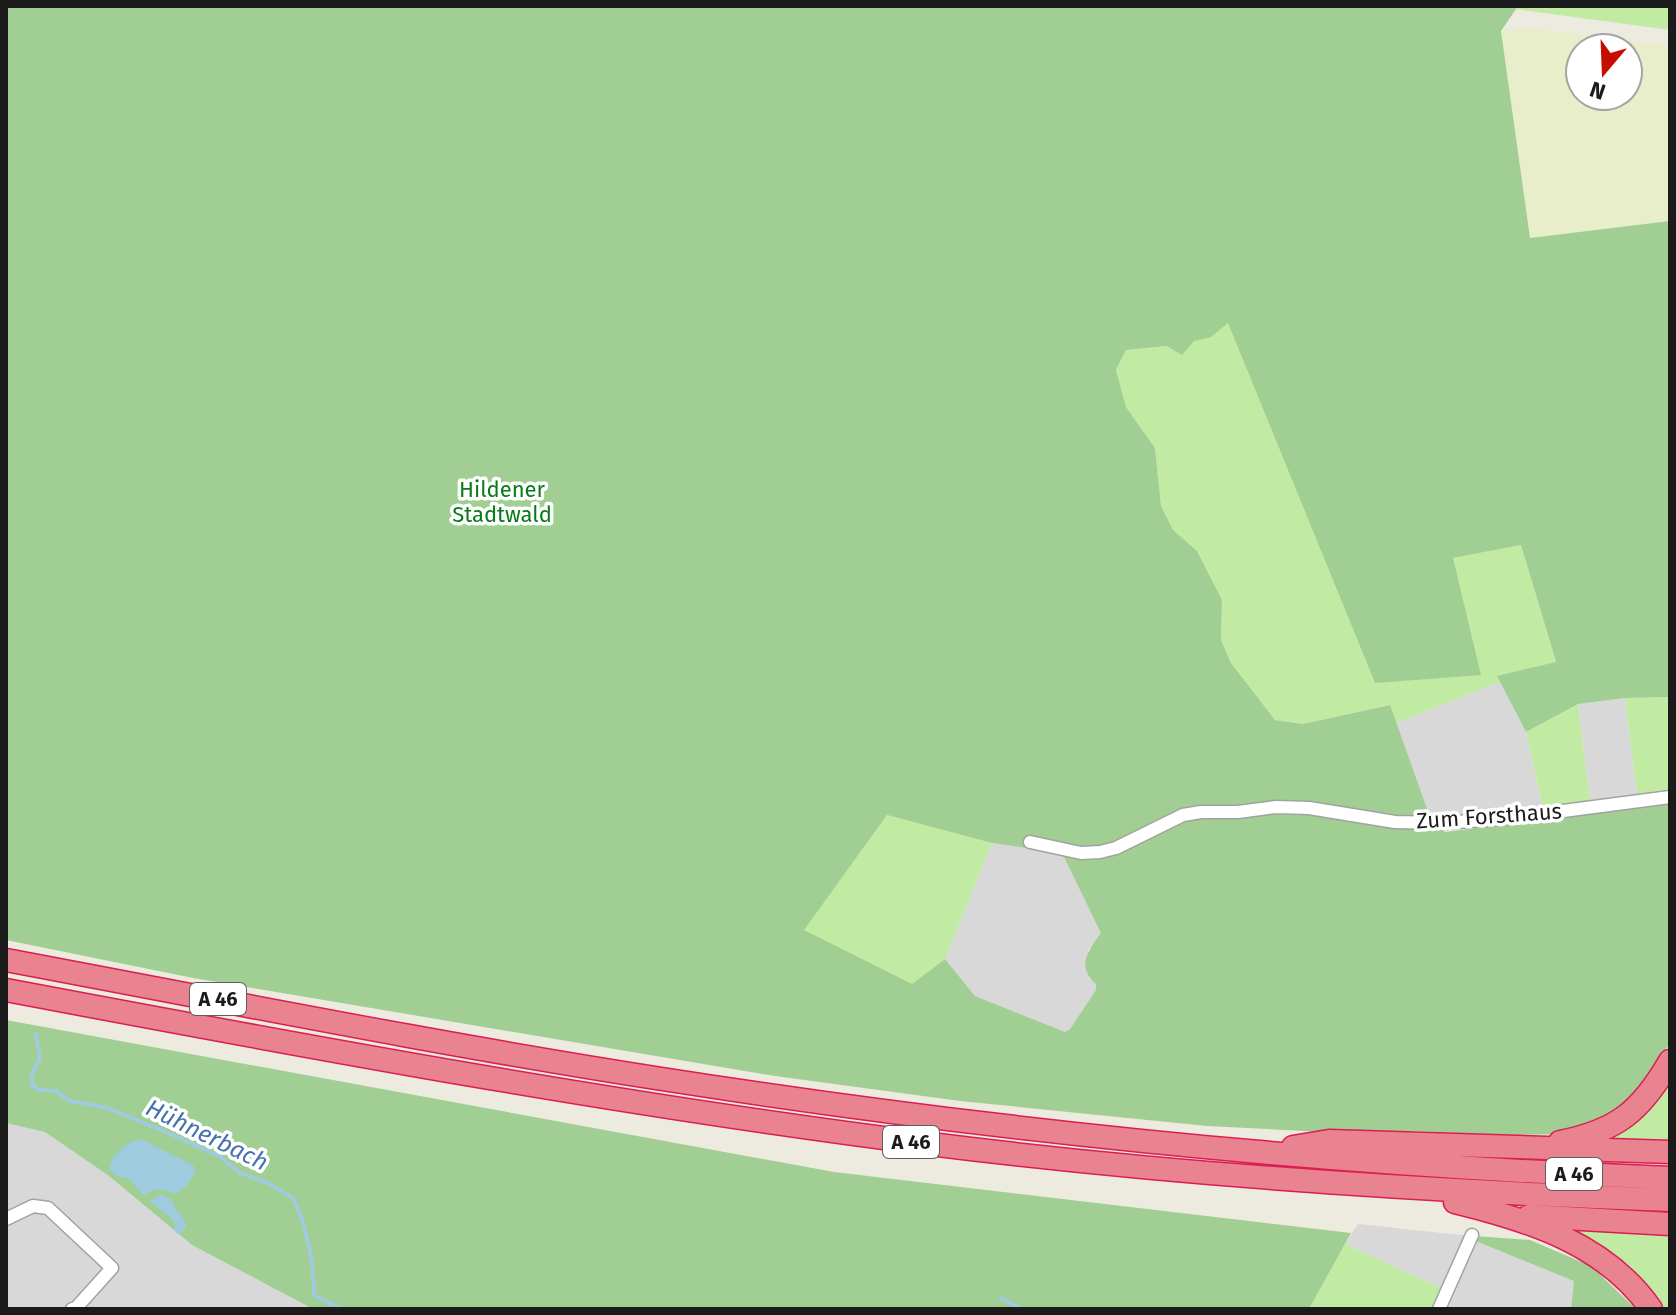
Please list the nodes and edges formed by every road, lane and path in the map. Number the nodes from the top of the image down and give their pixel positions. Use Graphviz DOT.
graph roads {
  1 [pos="1670,797"];
  2 [pos="1030,842"];
  3 [pos="6,960"];
  4 [pos="6,990"];
  5 [pos="1670,1061"];
  6 [pos="1530,1148"];
  7 [pos="1264,1152"];
  8 [pos="1670,1152"];
  9 [pos="1670,1178"];
  10 [pos="1400,1189"];
  11 [pos="1670,1200"];
  12 [pos="1508,1215"];
  13 [pos="6,1219"];
  14 [pos="1670,1224"];
  15 [pos="1472,1235"];
  16 [pos="75,1309"];
  17 [pos="1439,1309"];
  18 [pos="1651,1309"];
  1 -- 2 [label="street, Zum Forsthaus"];
  3 -- 7 [label="highway, A 46"];
  4 -- 10 [label="highway, A 46"];
  5 -- 6 [label="highway"];
  6 -- 7 [label="highway"];
  6 -- 8 [label="highway"];
  7 -- 9 [label="highway, A 46"];
  10 -- 11 [label="highway, A 46"];
  10 -- 12 [label="highway"];
  12 -- 14 [label="highway"];
  12 -- 18 [label="highway"];
  13 -- 16 [label="street"];
  15 -- 17 [label="street"];
}
